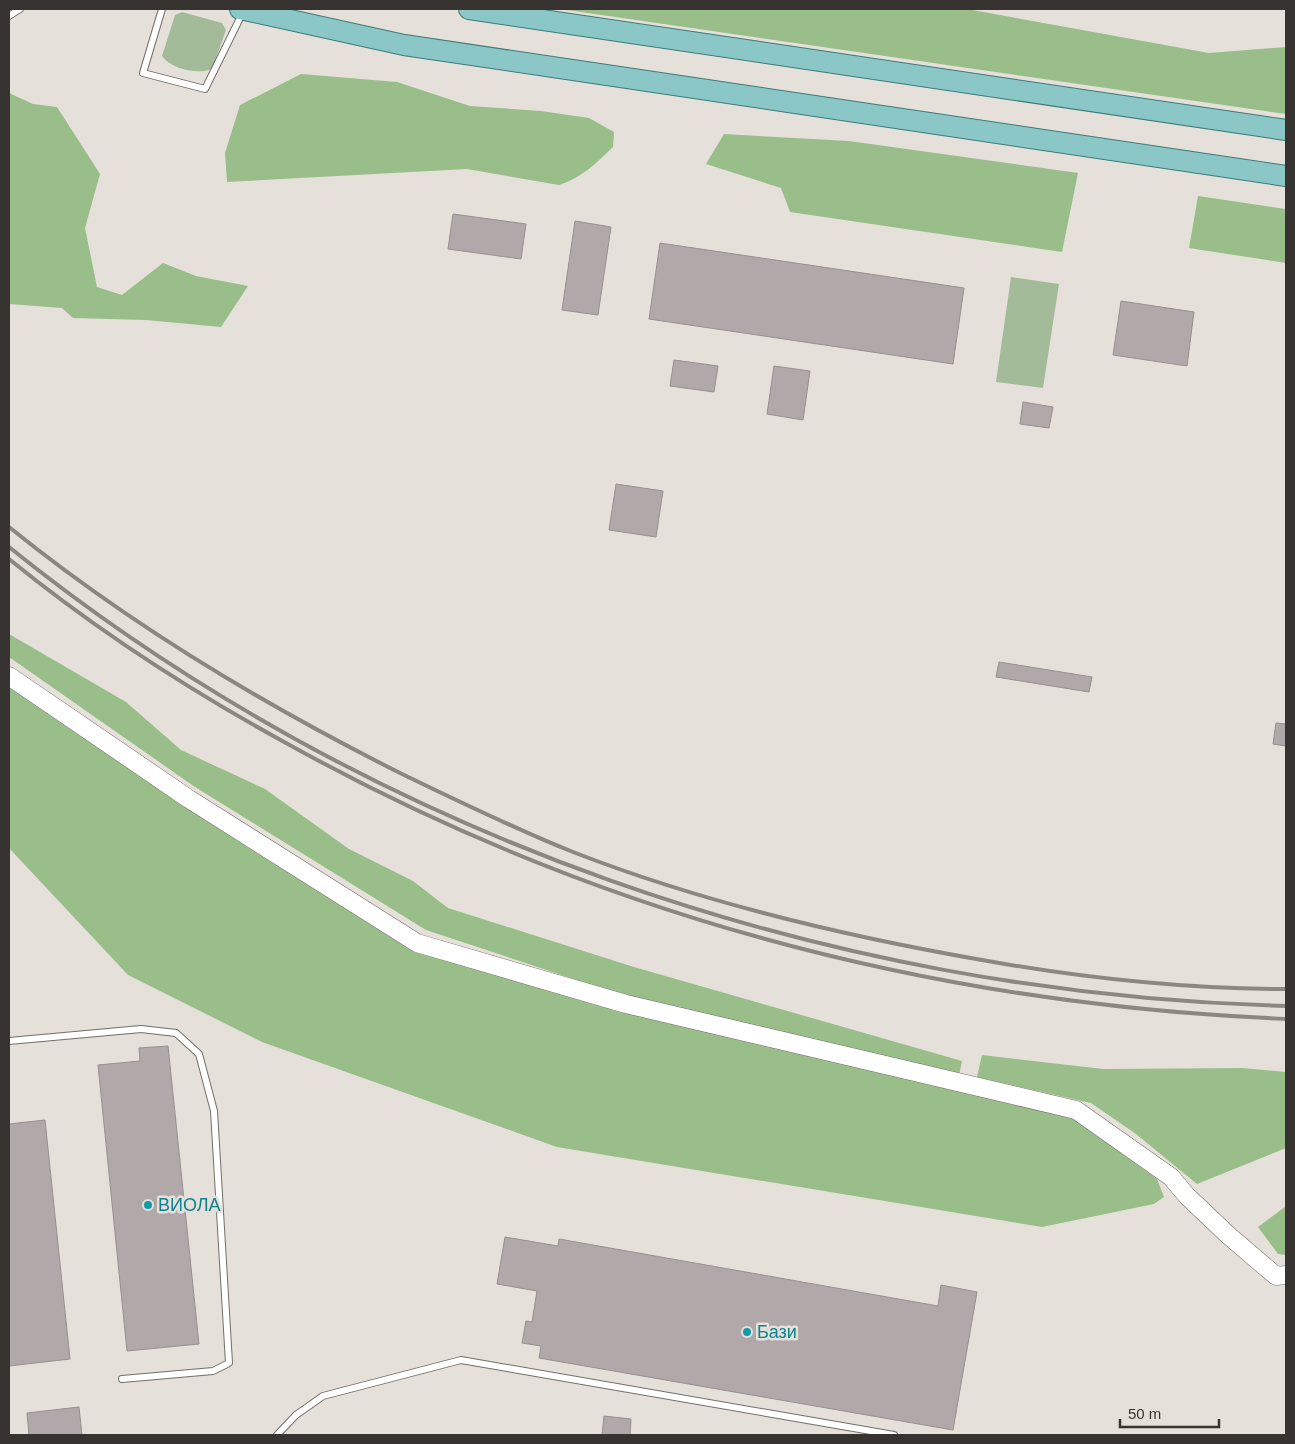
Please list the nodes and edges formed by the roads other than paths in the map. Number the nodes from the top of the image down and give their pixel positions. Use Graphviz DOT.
graph roads {
  1 [pos="20,9"];
  2 [pos="162,9"];
  3 [pos="242,9"];
  4 [pos="469,9"];
  5 [pos="9,16"];
  6 [pos="1286,130"];
  7 [pos="1286,176"];
  8 [pos="9,676"];
  9 [pos="9,1041"];
  10 [pos="1286,1275"];
  11 [pos="122,1379"];
  12 [pos="277,1435"];
  13 [pos="894,1435"];
  1 -- 5 [label="lane"];
  2 -- 3 [label="lane"];
  3 -- 7 [label="main road"];
  4 -- 6 [label="main road"];
  8 -- 10 [label="street"];
  9 -- 11 [label="lane"];
  12 -- 13 [label="lane"];
}
